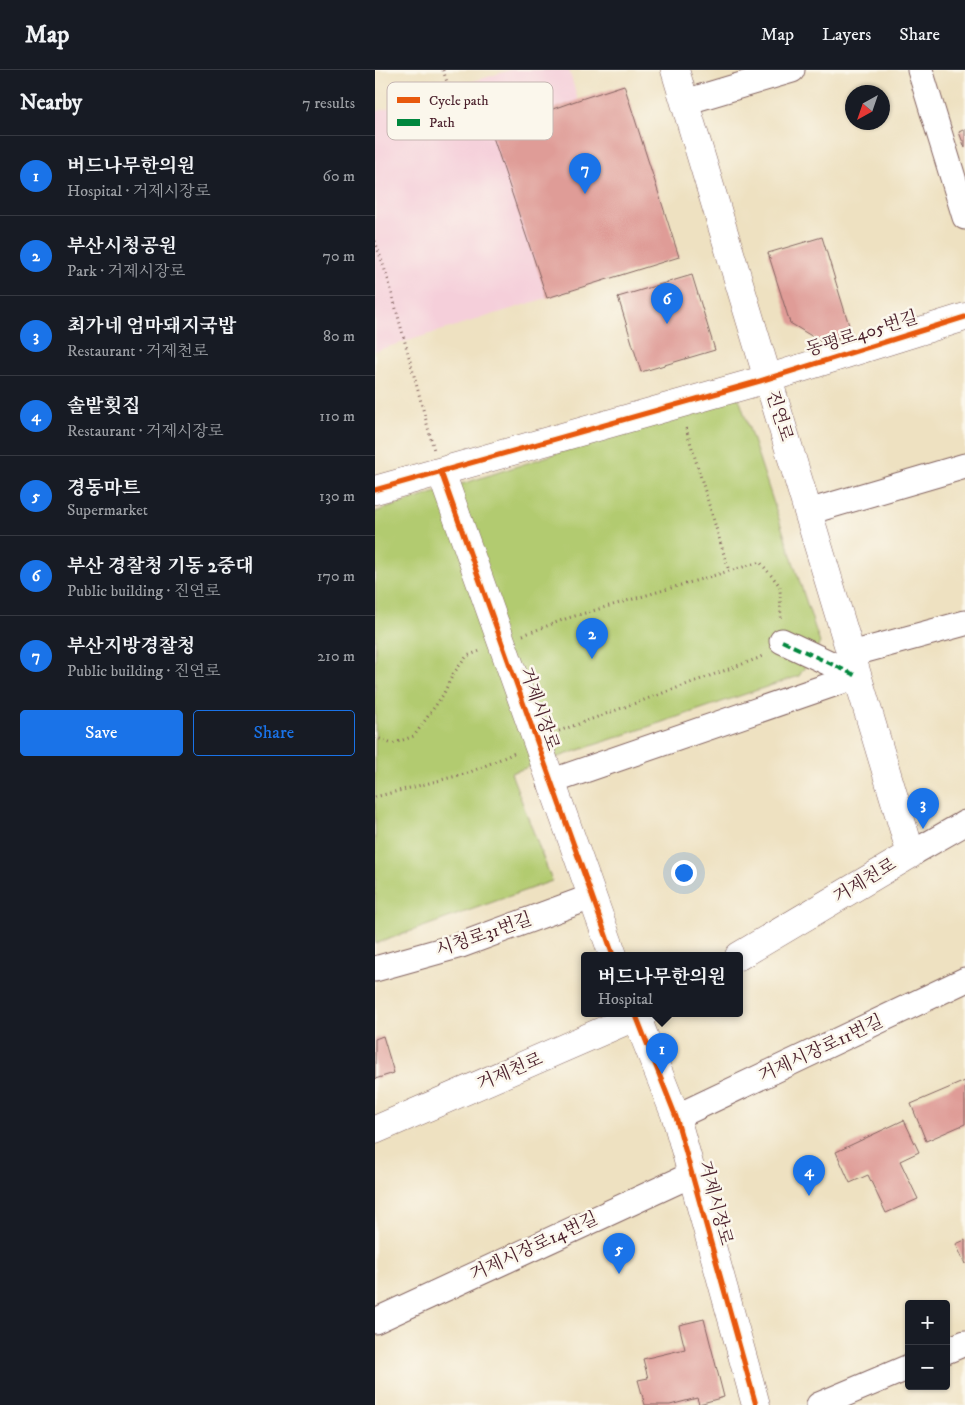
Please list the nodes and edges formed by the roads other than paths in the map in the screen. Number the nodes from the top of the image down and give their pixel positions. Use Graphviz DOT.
graph roads {
  1 [pos="675,70"];
  2 [pos="792,70"];
  3 [pos="920,70"];
  4 [pos="685,102"];
  5 [pos="965,217"];
  6 [pos="965,317"];
  7 [pos="768,378"];
  8 [pos="965,466"];
  9 [pos="441,472"];
  10 [pos="375,490"];
  11 [pos="808,512"];
  12 [pos="965,623"];
  13 [pos="782,641"];
  14 [pos="855,669"];
  15 [pos="551,782"];
  16 [pos="965,824"];
  17 [pos="911,854"];
  18 [pos="591,897"];
  19 [pos="612,952"];
  20 [pos="743,954"];
  21 [pos="375,969"];
  22 [pos="965,980"];
  23 [pos="631,1017"];
  24 [pos="639,1017"];
  25 [pos="676,1117"];
  26 [pos="375,1130"];
  27 [pos="693,1174"];
  28 [pos="375,1321"];
  29 [pos="965,1343"];
  30 [pos="950,1349"];
  31 [pos="905,1369"];
  32 [pos="756,1405"];
  33 [pos="819,1405"];
  1 -- 4 [label="street, 진연로"];
  2 -- 4 [label="street"];
  3 -- 5 [label="street"];
  4 -- 7 [label="street, 진연로"];
  6 -- 7 [label="street, 동평로405번길"];
  7 -- 9 [label="street, 동평로405번길"];
  7 -- 11 [label="street, 진연로"];
  8 -- 11 [label="street"];
  9 -- 10 [label="street, 동평로405번길"];
  9 -- 15 [label="street, 거제시장로"];
  11 -- 14 [label="street, 진연로"];
  12 -- 14 [label="street"];
  13 -- 14 [label="street"];
  14 -- 15 [label="street"];
  14 -- 17 [label="street, 진연로"];
  15 -- 18 [label="street, 거제시장로"];
  16 -- 17 [label="street, 거제천로"];
  17 -- 20 [label="street, 거제천로"];
  18 -- 19 [label="street, 거제시장로"];
  18 -- 21 [label="street, 시청로31번길"];
  22 -- 25 [label="street, 거제시장로11번길"];
  23 -- 26 [label="street, 거제천로"];
  24 -- 25 [label="street, 거제시장로"];
  25 -- 27 [label="street, 거제시장로"];
  27 -- 28 [label="street, 거제시장로14번길"];
  27 -- 32 [label="street, 거제시장로"];
  29 -- 30 [label="street"];
  31 -- 33 [label="street"];
}
